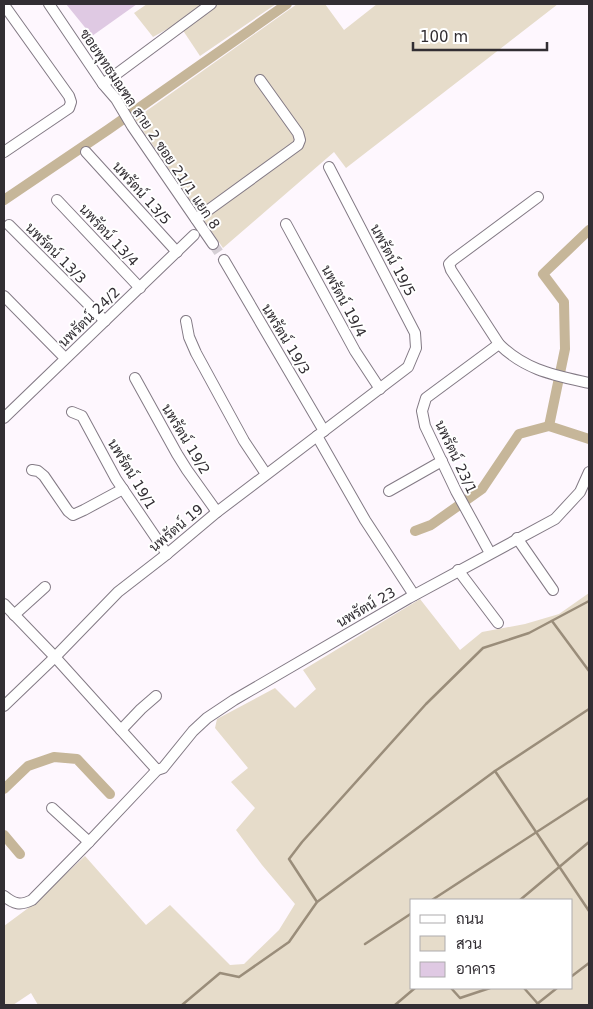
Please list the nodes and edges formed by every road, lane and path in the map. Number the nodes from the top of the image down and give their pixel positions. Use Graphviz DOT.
graph roads {
  1 [pos="48,4"];
  2 [pos="211,4"];
  3 [pos="4,5"];
  4 [pos="260,80"];
  5 [pos="103,84"];
  6 [pos="4,152"];
  7 [pos="86,152"];
  8 [pos="329,167"];
  9 [pos="538,197"];
  10 [pos="57,200"];
  11 [pos="196,219"];
  12 [pos="286,224"];
  13 [pos="9,225"];
  14 [pos="194,235"];
  15 [pos="213,244"];
  16 [pos="177,252"];
  17 [pos="224,260"];
  18 [pos="140,288"];
  19 [pos="4,296"];
  20 [pos="105,321"];
  21 [pos="186,321"];
  22 [pos="499,344"];
  23 [pos="65,358"];
  24 [pos="408,367"];
  25 [pos="135,378"];
  26 [pos="589,382"];
  27 [pos="380,389"];
  28 [pos="72,412"];
  29 [pos="4,418"];
  30 [pos="321,433"];
  31 [pos="442,461"];
  32 [pos="32,470"];
  33 [pos="589,472"];
  34 [pos="266,474"];
  35 [pos="122,488"];
  36 [pos="586,488"];
  37 [pos="389,491"];
  38 [pos="217,512"];
  39 [pos="516,538"];
  40 [pos="490,552"];
  41 [pos="167,554"];
  42 [pos="458,570"];
  43 [pos="45,587"];
  44 [pos="553,590"];
  45 [pos="414,595"];
  46 [pos="4,604"];
  47 [pos="14,614"];
  48 [pos="498,623"];
  49 [pos="55,657"];
  50 [pos="156,696"];
  51 [pos="4,706"];
  52 [pos="120,730"];
  53 [pos="157,770"];
  54 [pos="52,808"];
  55 [pos="89,842"];
  56 [pos="4,896"];
  1 -- 5 [label="street, ซอยพุทธมณฑล สาย 2 ซอย 21/1 แยก 8"];
  2 -- 5 [label="street"];
  3 -- 6 [label="street"];
  4 -- 11 [label="street"];
  5 -- 11 [label="street, ซอยพุทธมณฑล สาย 2 ซอย 21/1 แยก 8"];
  7 -- 16 [label="street, นพรัตน์ 13/5"];
  8 -- 24 [label="street, นพรัตน์ 19/5"];
  9 -- 22 [label="street"];
  10 -- 18 [label="street, นพรัตน์ 13/4"];
  11 -- 15 [label="street, ซอยพุทธมณฑล สาย 2 ซอย 21/1 แยก 8"];
  12 -- 27 [label="street, นพรัตน์ 19/4"];
  13 -- 20 [label="street, นพรัตน์ 13/3"];
  14 -- 16 [label="street, นพรัตน์ 24/2"];
  16 -- 18 [label="street, นพรัตน์ 24/2"];
  17 -- 30 [label="street, นพรัตน์ 19/3"];
  18 -- 20 [label="street, นพรัตน์ 24/2"];
  19 -- 23 [label="street"];
  20 -- 23 [label="street, นพรัตน์ 24/2"];
  21 -- 34 [label="street"];
  22 -- 26 [label="street"];
  22 -- 31 [label="street, นพรัตน์ 23/1"];
  23 -- 29 [label="street, นพรัตน์ 24/2"];
  24 -- 27 [label="street, นพรัตน์ 19"];
  25 -- 38 [label="street, นพรัตน์ 19/2"];
  27 -- 30 [label="street, นพรัตน์ 19"];
  28 -- 35 [label="street, นพรัตน์ 19/1"];
  30 -- 34 [label="street, นพรัตน์ 19"];
  30 -- 45 [label="street, นพรัตน์ 19/3"];
  31 -- 37 [label="street"];
  31 -- 40 [label="street, นพรัตน์ 23/1"];
  32 -- 35 [label="street"];
  33 -- 36 [label="street, นพรัตน์ 23"];
  34 -- 38 [label="street, นพรัตน์ 19"];
  35 -- 41 [label="street, นพรัตน์ 19/1"];
  36 -- 39 [label="street, นพรัตน์ 23"];
  38 -- 41 [label="street, นพรัตน์ 19"];
  39 -- 40 [label="street, นพรัตน์ 23"];
  39 -- 44 [label="street"];
  40 -- 42 [label="street, นพรัตน์ 23"];
  41 -- 49 [label="street, นพรัตน์ 19"];
  42 -- 45 [label="street, นพรัตน์ 23"];
  42 -- 48 [label="street"];
  43 -- 47 [label="street"];
  45 -- 53 [label="street, นพรัตน์ 23"];
  46 -- 47 [label="street"];
  47 -- 49 [label="street"];
  49 -- 51 [label="street, นพรัตน์ 19"];
  49 -- 52 [label="street"];
  50 -- 52 [label="street"];
  52 -- 53 [label="street"];
  53 -- 55 [label="street, นพรัตน์ 23"];
  54 -- 55 [label="street"];
  55 -- 56 [label="street, นพรัตน์ 23"];
}
